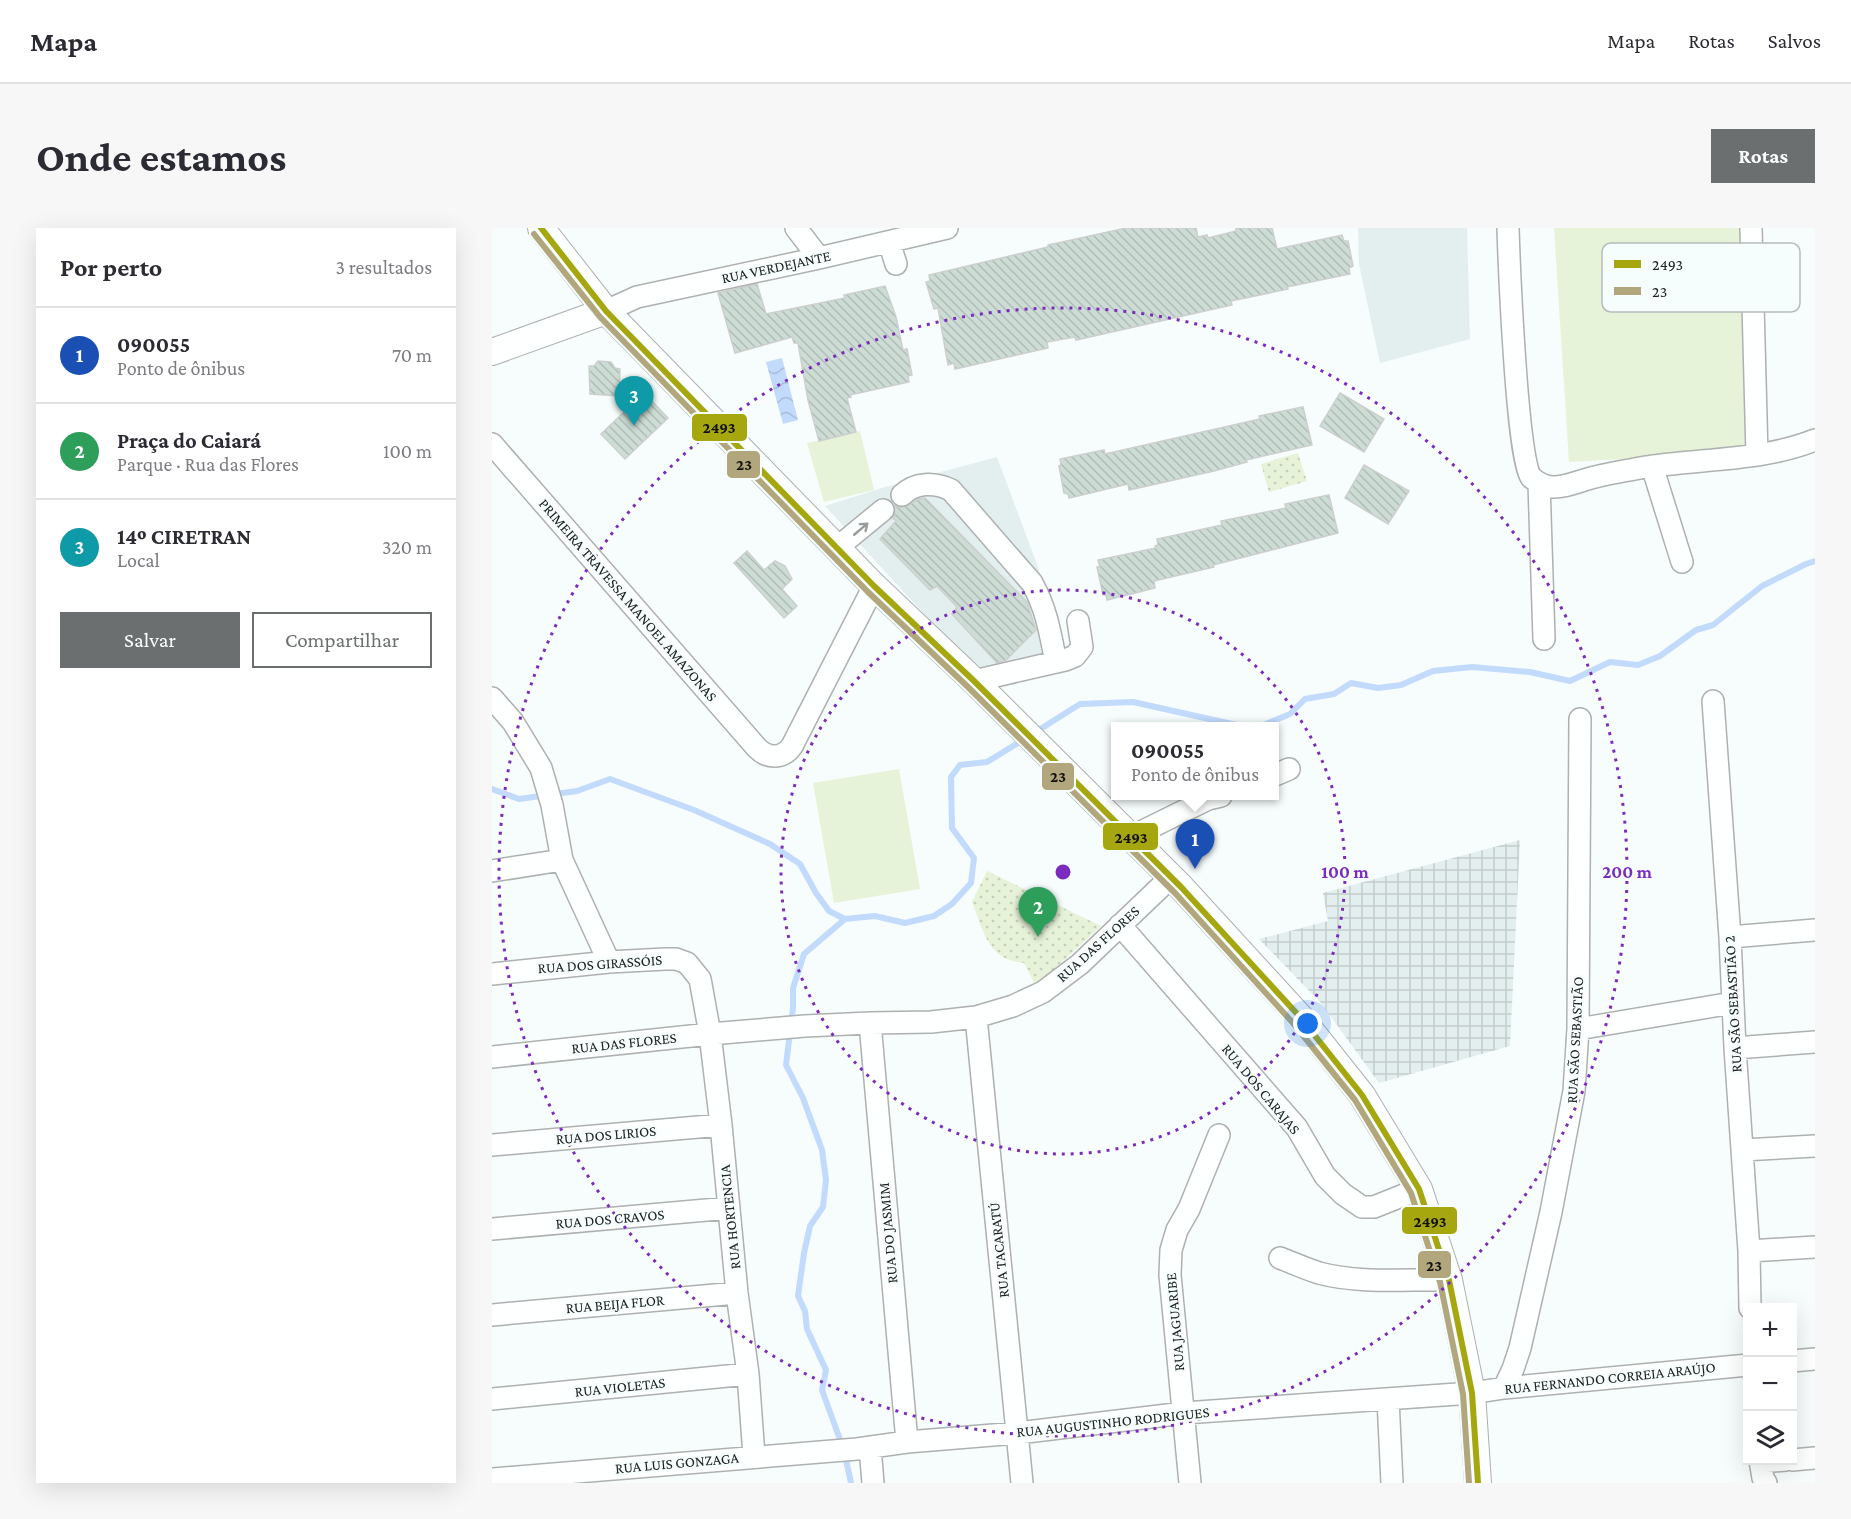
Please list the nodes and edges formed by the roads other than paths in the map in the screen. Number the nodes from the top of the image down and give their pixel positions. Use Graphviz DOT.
graph roads {
  1 [pos="541,228"];
  2 [pos="796,228"];
  3 [pos="947,228"];
  4 [pos="1508,228"];
  5 [pos="1751,228"];
  6 [pos="889,242"];
  7 [pos="1751,243"];
  8 [pos="819,258"];
  9 [pos="896,264"];
  10 [pos="606,311"];
  11 [pos="1753,312"];
  12 [pos="492,352"];
  13 [pos="1815,440"];
  14 [pos="492,444"];
  15 [pos="1756,455"];
  16 [pos="1652,466"];
  17 [pos="1539,483"];
  18 [pos="905,492"];
  19 [pos="883,510"];
  20 [pos="838,547"];
  21 [pos="1682,562"];
  22 [pos="874,586"];
  23 [pos="1078,621"];
  24 [pos="1544,639"];
  25 [pos="1056,662"];
  26 [pos="974,681"];
  27 [pos="492,698"];
  28 [pos="1713,701"];
  29 [pos="1580,719"];
  30 [pos="1208,800"];
  31 [pos="1131,837"];
  32 [pos="562,860"];
  33 [pos="492,871"];
  34 [pos="1171,877"];
  35 [pos="1120,925"];
  36 [pos="1815,930"];
  37 [pos="1730,937"];
  38 [pos="609,962"];
  39 [pos="492,974"];
  40 [pos="700,979"];
  41 [pos="1732,1003"];
  42 [pos="976,1017"];
  43 [pos="870,1023"];
  44 [pos="1578,1029"];
  45 [pos="710,1034"];
  46 [pos="1815,1042"];
  47 [pos="1735,1047"];
  48 [pos="492,1057"];
  49 [pos="721,1125"];
  50 [pos="1219,1136"];
  51 [pos="492,1145"];
  52 [pos="1815,1146"];
  53 [pos="1742,1150"];
  54 [pos="1419,1190"];
  55 [pos="729,1208"];
  56 [pos="492,1229"];
  57 [pos="1815,1247"];
  58 [pos="1749,1251"];
  59 [pos="1280,1258"];
  60 [pos="1449,1281"];
  61 [pos="737,1293"];
  62 [pos="1750,1303"];
  63 [pos="492,1315"];
  64 [pos="1815,1359"];
  65 [pos="1797,1361"];
  66 [pos="1743,1365"];
  67 [pos="748,1374"];
  68 [pos="1504,1388"];
  69 [pos="1472,1393"];
  70 [pos="492,1399"];
  71 [pos="1388,1399"];
  72 [pos="1184,1413"];
  73 [pos="1018,1433"];
  74 [pos="907,1442"];
  75 [pos="863,1448"];
  76 [pos="754,1456"];
  77 [pos="1815,1458"];
  78 [pos="1797,1460"];
  79 [pos="1761,1465"];
  80 [pos="492,1479"];
  81 [pos="873,1483"];
  82 [pos="1022,1483"];
  83 [pos="1190,1483"];
  84 [pos="1392,1483"];
  85 [pos="1478,1483"];
  86 [pos="1766,1483"];
  1 -- 10 [label="main road"];
  2 -- 8 [label="street"];
  3 -- 6 [label="street, RUA VERDEJANTE"];
  4 -- 17 [label="street"];
  5 -- 7 [label="street"];
  6 -- 8 [label="street, RUA VERDEJANTE"];
  6 -- 9 [label="street"];
  8 -- 10 [label="street, RUA VERDEJANTE"];
  10 -- 12 [label="main road"];
  10 -- 20 [label="main road"];
  11 -- 15 [label="street"];
  13 -- 15 [label="street"];
  14 -- 22 [label="street, PRIMEIRA TRAVESSA MANOEL AMAZONAS"];
  15 -- 16 [label="street"];
  16 -- 17 [label="street"];
  16 -- 21 [label="street"];
  17 -- 24 [label="street"];
  18 -- 25 [label="street"];
  20 -- 19 [label="street, one-way"];
  20 -- 22 [label="main road"];
  22 -- 26 [label="main road"];
  23 -- 25 [label="street"];
  25 -- 26 [label="street"];
  26 -- 31 [label="main road"];
  27 -- 32 [label="street"];
  28 -- 37 [label="street, RUA SÃO SEBASTIÃO 2"];
  29 -- 44 [label="street, RUA SÃO SEBASTIÃO"];
  30 -- 31 [label="street"];
  31 -- 34 [label="main road"];
  32 -- 33 [label="street"];
  32 -- 38 [label="street"];
  34 -- 35 [label="street, RUA DAS FLORES"];
  34 -- 54 [label="main road"];
  35 -- 42 [label="street, RUA DAS FLORES"];
  35 -- 54 [label="street, RUA DOS CARAJAS"];
  36 -- 37 [label="street"];
  37 -- 41 [label="street, RUA SÃO SEBASTIÃO 2"];
  38 -- 39 [label="street, RUA DOS GIRASSÓIS"];
  38 -- 40 [label="street, RUA DOS GIRASSÓIS"];
  40 -- 45 [label="street, RUA HORTENCIA"];
  41 -- 44 [label="street"];
  41 -- 47 [label="street, RUA SÃO SEBASTIÃO 2"];
  42 -- 43 [label="street, RUA DAS FLORES"];
  42 -- 73 [label="street, RUA TACARATÚ"];
  43 -- 45 [label="street, RUA DAS FLORES"];
  43 -- 74 [label="street, RUA DO JASMIM"];
  44 -- 68 [label="street, RUA SÃO SEBASTIÃO"];
  45 -- 48 [label="street, RUA DAS FLORES"];
  45 -- 49 [label="street, RUA HORTENCIA"];
  46 -- 47 [label="street"];
  47 -- 53 [label="street, RUA SÃO SEBASTIÃO 2"];
  49 -- 51 [label="street, RUA DOS LIRIOS"];
  49 -- 55 [label="street, RUA HORTENCIA"];
  50 -- 72 [label="street, RUA JAGUARIBE"];
  52 -- 53 [label="street"];
  53 -- 58 [label="street, RUA SÃO SEBASTIÃO 2"];
  54 -- 60 [label="main road"];
  55 -- 56 [label="street, RUA DOS CRAVOS"];
  55 -- 61 [label="street, RUA HORTENCIA"];
  57 -- 58 [label="street"];
  58 -- 62 [label="street, RUA SÃO SEBASTIÃO 2"];
  59 -- 60 [label="street"];
  60 -- 69 [label="main road"];
  61 -- 63 [label="street, RUA BEIJA FLOR"];
  61 -- 67 [label="street, RUA HORTENCIA"];
  64 -- 65 [label="street"];
  66 -- 68 [label="street, RUA FERNANDO CORREIA ARAÚJO"];
  67 -- 70 [label="street, RUA VIOLETAS"];
  67 -- 76 [label="street, RUA HORTENCIA"];
  68 -- 69 [label="street, RUA FERNANDO CORREIA ARAÚJO"];
  69 -- 71 [label="street, RUA AUGUSTINHO RODRIGUES"];
  69 -- 85 [label="main road"];
  71 -- 72 [label="street, RUA AUGUSTINHO RODRIGUES"];
  71 -- 84 [label="street"];
  72 -- 73 [label="street, RUA AUGUSTINHO RODRIGUES"];
  72 -- 83 [label="street, RUA JAGUARIBE"];
  73 -- 74 [label="street, RUA AUGUSTINHO RODRIGUES"];
  73 -- 82 [label="street, RUA TACARATÚ"];
  74 -- 75 [label="street, RUA AUGUSTINHO RODRIGUES"];
  75 -- 76 [label="street, RUA AUGUSTINHO RODRIGUES"];
  75 -- 81 [label="street"];
  76 -- 80 [label="street, RUA LUIS GONZAGA"];
  77 -- 78 [label="street"];
  79 -- 86 [label="street"];
}
